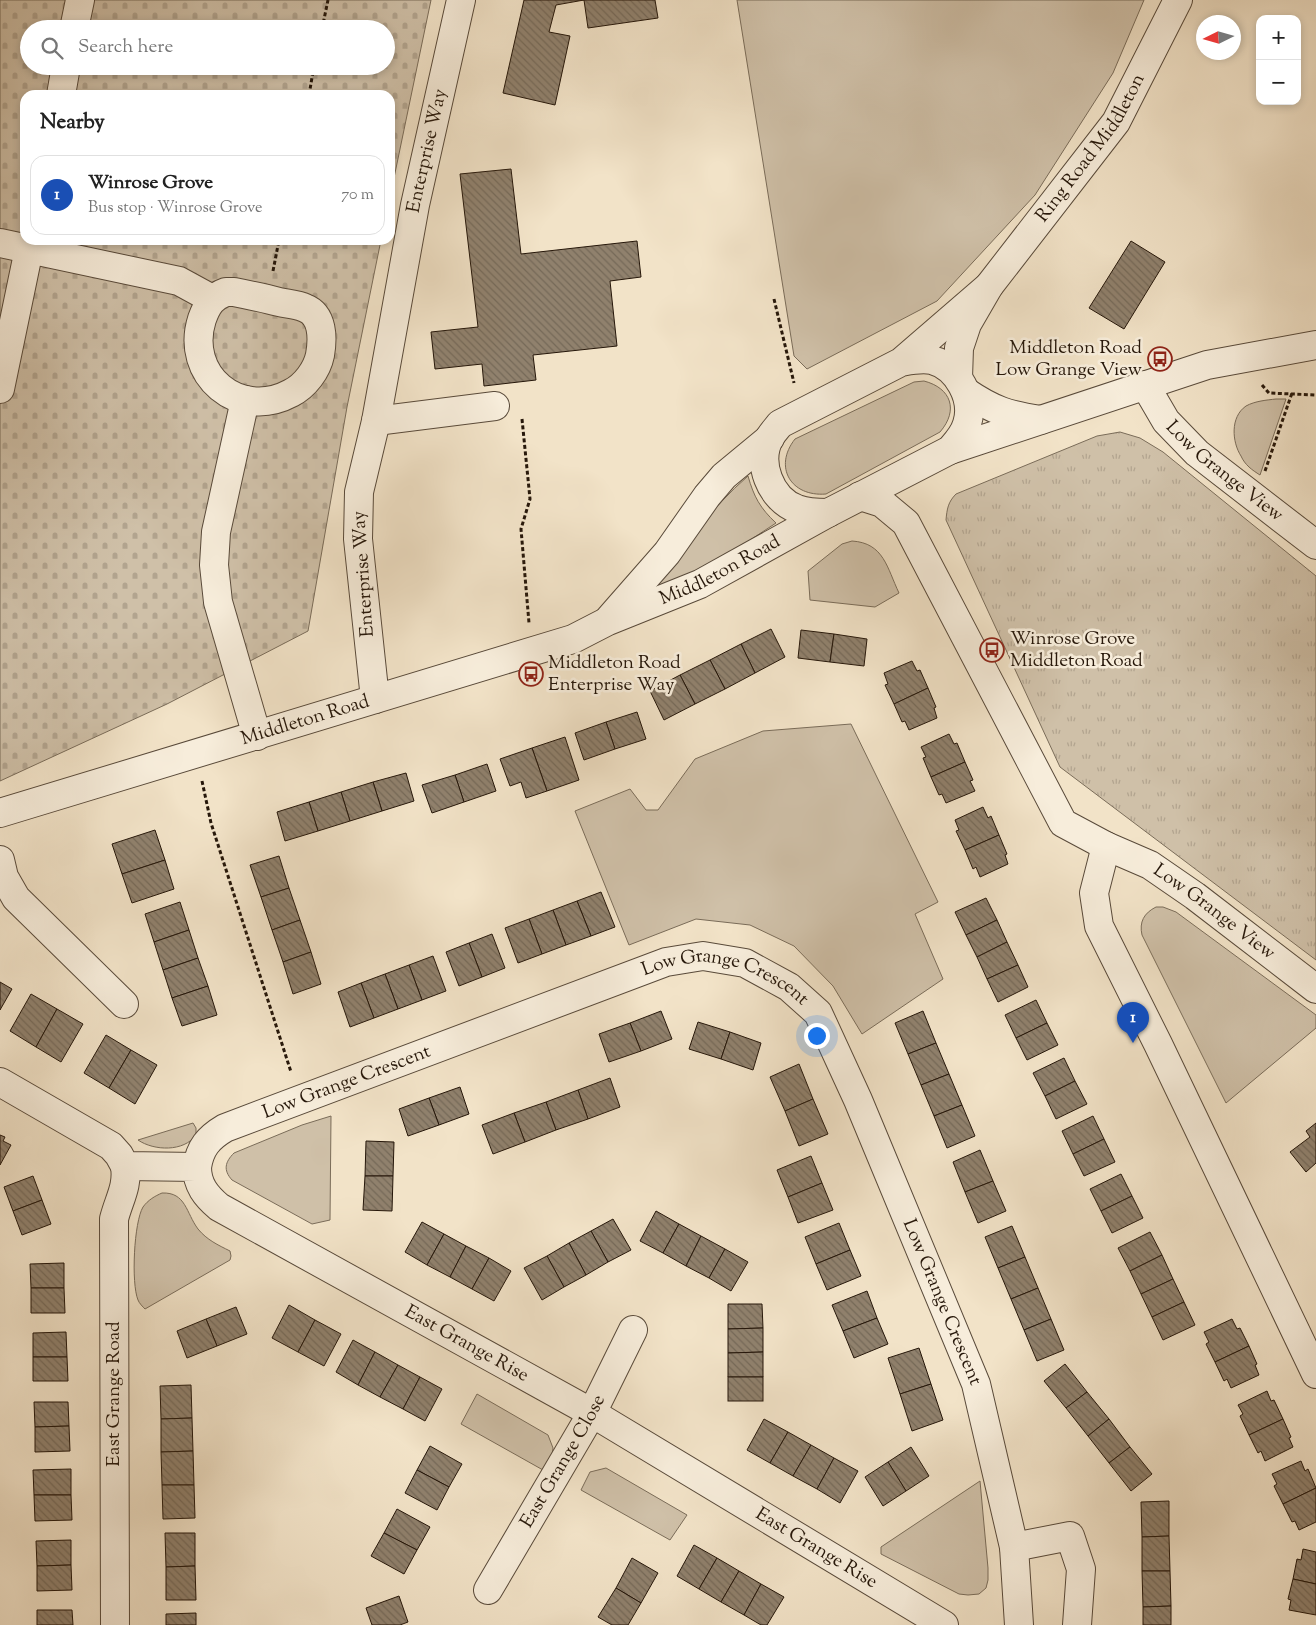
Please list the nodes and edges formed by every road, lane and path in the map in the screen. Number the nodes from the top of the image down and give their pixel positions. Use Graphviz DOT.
graph roads {
  1 [pos="80,0"];
  2 [pos="328,0"];
  3 [pos="461,0"];
  4 [pos="1178,0"];
  5 [pos="76,20"];
  6 [pos="324,20"];
  7 [pos="64,75"];
  8 [pos="312,75"];
  9 [pos="62,90"];
  10 [pos="309,90"];
  11 [pos="0,243"];
  12 [pos="63,245"];
  13 [pos="29,249"];
  14 [pos="87,261"];
  15 [pos="989,286"];
  16 [pos="212,298"];
  17 [pos="774,299"];
  18 [pos="1316,345"];
  19 [pos="901,362"];
  20 [pos="962,385"];
  21 [pos="1145,386"];
  22 [pos="0,389"];
  23 [pos="1292,393"];
  24 [pos="244,400"];
  25 [pos="495,406"];
  26 [pos="801,413"];
  27 [pos="1042,420"];
  28 [pos="376,421"];
  29 [pos="770,438"];
  30 [pos="950,450"];
  31 [pos="911,470"];
  32 [pos="860,496"];
  33 [pos="1256,498"];
  34 [pos="828,513"];
  35 [pos="906,523"];
  36 [pos="1316,545"];
  37 [pos="608,621"];
  38 [pos="532,651"];
  39 [pos="376,699"];
  40 [pos="257,736"];
  41 [pos="196,754"];
  42 [pos="0,813"];
  43 [pos="1106,846"];
  44 [pos="0,860"];
  45 [pos="1316,988"];
  46 [pos="124,1004"];
  47 [pos="0,1082"];
  48 [pos="302,1099"];
  49 [pos="125,1166"];
  50 [pos="197,1167"];
  51 [pos="633,1330"];
  52 [pos="1316,1374"];
  53 [pos="592,1413"];
  54 [pos="1014,1547"];
  55 [pos="488,1590"];
  56 [pos="115,1625"];
  57 [pos="944,1625"];
  58 [pos="1019,1625"];
  59 [pos="1076,1625"];
  1 -- 5 [label="street"];
  2 -- 6 [label="path"];
  3 -- 28 [label="street, Enterprise Way"];
  4 -- 15 [label="street, Ring Road Middleton"];
  7 -- 9 [label="street"];
  8 -- 10 [label="path"];
  11 -- 13 [label="street"];
  12 -- 14 [label="street"];
  13 -- 14 [label="street"];
  13 -- 22 [label="street"];
  14 -- 16 [label="street"];
  15 -- 19 [label="street, Ring Road Middleton"];
  15 -- 20 [label="street, Ring Road Middleton"];
  16 -- 24 [label="street"];
  16 -- 24 [label="street"];
  17 -- 26 [label="path"];
  18 -- 21 [label="street, Middleton Road"];
  19 -- 20 [label="street, Middleton Road"];
  19 -- 26 [label="street, Middleton Road"];
  20 -- 27 [label="street, Middleton Road"];
  20 -- 30 [label="street, Middleton Road"];
  21 -- 27 [label="street, Middleton Road"];
  21 -- 33 [label="street, Low Grange View"];
  23 -- 33 [label="path"];
  24 -- 40 [label="street"];
  25 -- 28 [label="street"];
  25 -- 38 [label="path"];
  26 -- 29 [label="street, Middleton Road"];
  27 -- 30 [label="street, Middleton Road"];
  28 -- 39 [label="street, Enterprise Way"];
  29 -- 34 [label="street"];
  29 -- 37 [label="street, Middleton Road"];
  30 -- 31 [label="street, Middleton Road"];
  31 -- 32 [label="street, Middleton Road"];
  31 -- 35 [label="street"];
  32 -- 34 [label="street, Middleton Road"];
  32 -- 35 [label="street"];
  33 -- 36 [label="street, Low Grange View"];
  34 -- 37 [label="street, Middleton Road"];
  35 -- 43 [label="street, Low Grange View"];
  37 -- 38 [label="street, Middleton Road"];
  38 -- 39 [label="street, Middleton Road"];
  39 -- 40 [label="street, Middleton Road"];
  40 -- 41 [label="street, Middleton Road"];
  41 -- 42 [label="street, Middleton Road"];
  41 -- 48 [label="path"];
  43 -- 45 [label="street, Low Grange View"];
  43 -- 52 [label="street"];
  44 -- 46 [label="street"];
  47 -- 49 [label="street"];
  48 -- 50 [label="street, Low Grange Crescent"];
  48 -- 54 [label="street, Low Grange Crescent"];
  49 -- 50 [label="street"];
  49 -- 56 [label="street, East Grange Road"];
  50 -- 53 [label="street, East Grange Rise"];
  51 -- 53 [label="street, East Grange Close"];
  53 -- 55 [label="street, East Grange Close"];
  53 -- 57 [label="street, East Grange Rise"];
  54 -- 58 [label="street, Low Grange Crescent"];
  54 -- 59 [label="street"];
}
